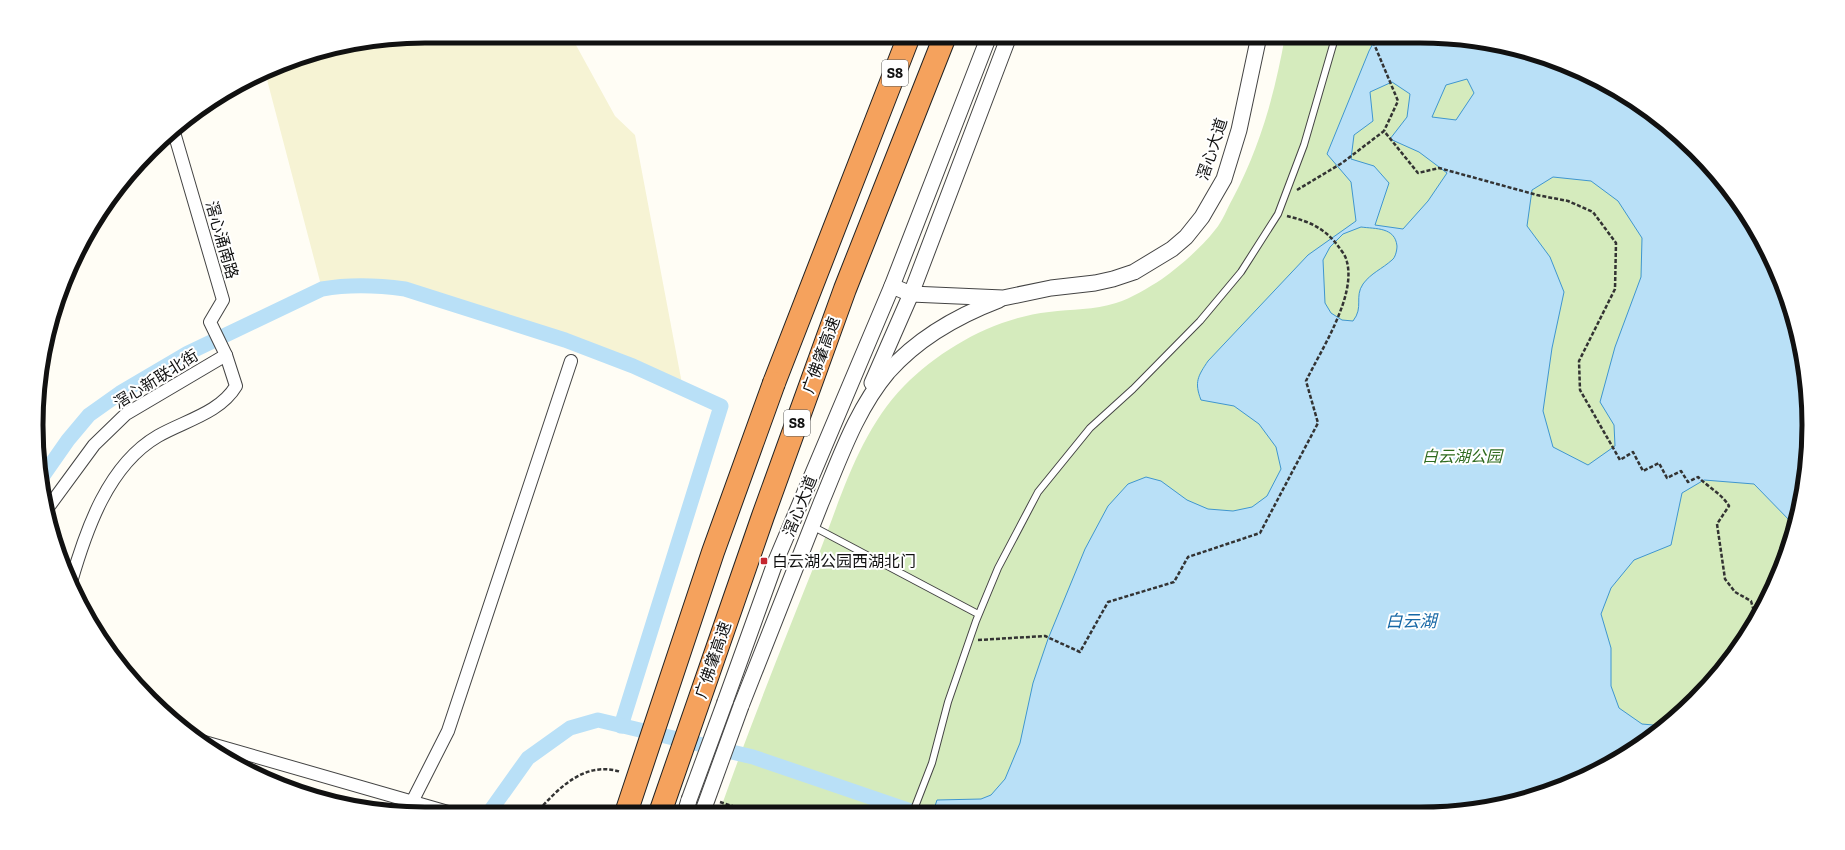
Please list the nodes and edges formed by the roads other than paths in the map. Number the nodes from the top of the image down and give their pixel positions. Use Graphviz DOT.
graph roads {
  1 [pos="906,43"];
  2 [pos="942,43"];
  3 [pos="986,43"];
  4 [pos="1006,43"];
  5 [pos="1258,43"];
  6 [pos="1333,43"];
  7 [pos="175,136"];
  8 [pos="892,286"];
  9 [pos="911,294"];
  10 [pos="1004,298"];
  11 [pos="226,355"];
  12 [pos="571,361"];
  13 [pos="837,440"];
  14 [pos="51,504"];
  15 [pos="812,526"];
  16 [pos="73,574"];
  17 [pos="978,614"];
  18 [pos="216,745"];
  19 [pos="409,806"];
  20 [pos="411,807"];
  21 [pos="628,807"];
  22 [pos="662,807"];
  23 [pos="687,807"];
  24 [pos="705,807"];
  25 [pos="915,807"];
  1 -- 21 [label="highway, 广佛肇高速 / S8, bridge"];
  2 -- 22 [label="highway, 广佛肇高速 / S8, bridge"];
  3 -- 8 [label="street"];
  4 -- 9 [label="street"];
  5 -- 10 [label="street, 滘心大道"];
  6 -- 17 [label="lane"];
  7 -- 11 [label="street, 滘心涌南路"];
  8 -- 9 [label="street, 滘心大道"];
  8 -- 13 [label="street"];
  9 -- 10 [label="street, 滘心大道"];
  9 -- 13 [label="street"];
  10 -- 13 [label="street, 滘心大道"];
  11 -- 14 [label="street, 滘心新联北街"];
  11 -- 16 [label="street, 滘心涌南路"];
  12 -- 20 [label="street"];
  13 -- 15 [label="street, 滘心大道"];
  13 -- 23 [label="street, 滘心大道, bridge"];
  15 -- 17 [label="lane"];
  15 -- 24 [label="street, 滘心大道, bridge"];
  17 -- 25 [label="lane"];
  18 -- 19 [label="street"];
}
